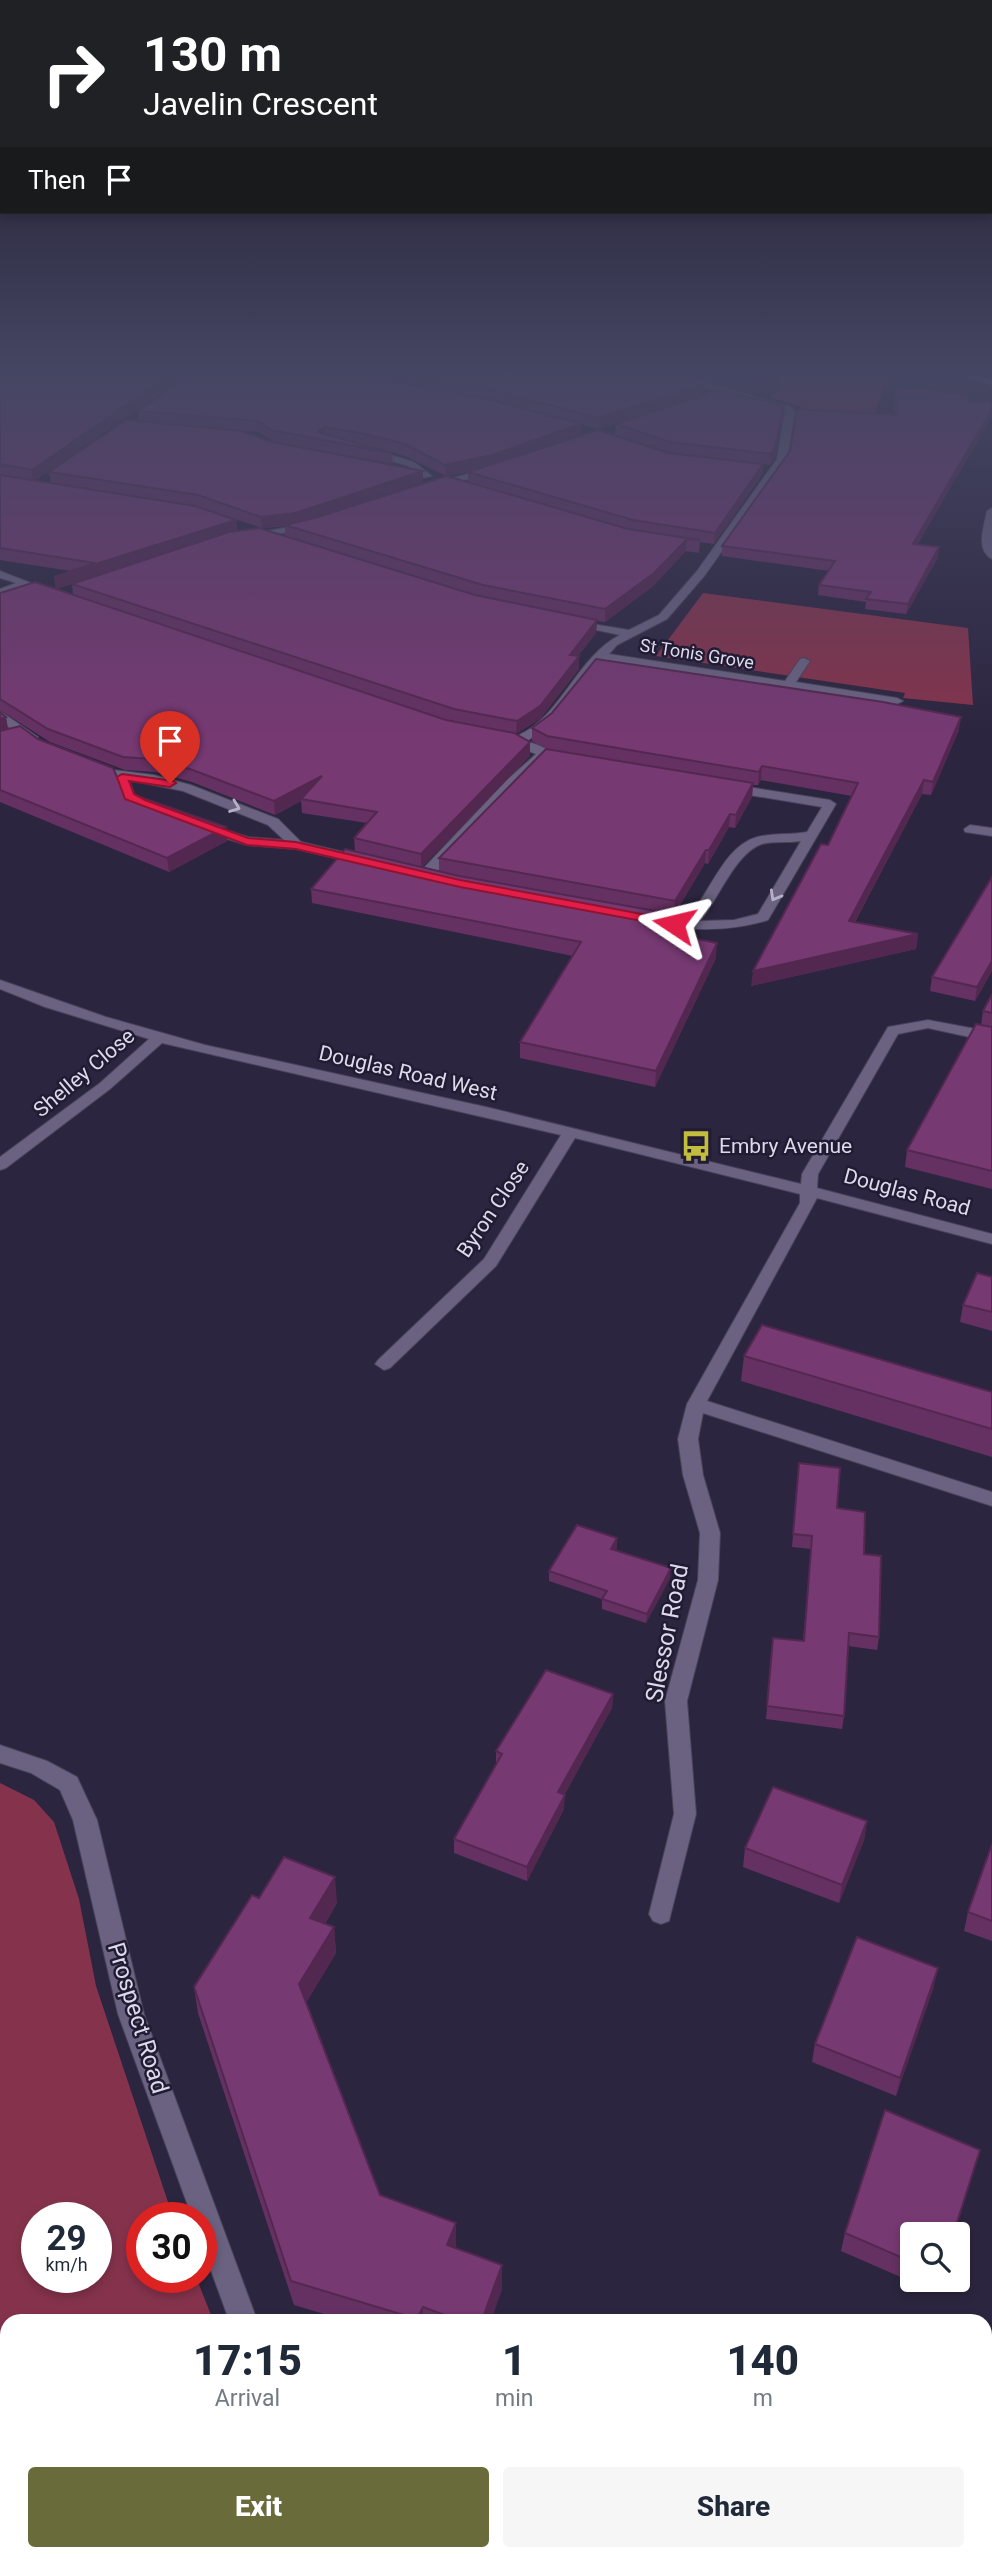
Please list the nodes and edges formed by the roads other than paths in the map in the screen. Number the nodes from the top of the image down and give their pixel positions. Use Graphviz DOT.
graph roads {
  1 [pos="756,495"];
  2 [pos="992,511"];
  3 [pos="320,522"];
  4 [pos="240,531"];
  5 [pos="261,534"];
  6 [pos="279,541"];
  7 [pos="702,549"];
  8 [pos="716,551"];
  9 [pos="992,556"];
  10 [pos="0,574"];
  11 [pos="27,583"];
  12 [pos="0,593"];
  13 [pos="57,595"];
  14 [pos="560,621"];
  15 [pos="630,634"];
  16 [pos="601,656"];
  17 [pos="804,661"];
  18 [pos="788,685"];
  19 [pos="897,701"];
  20 [pos="0,715"];
  21 [pos="499,738"];
  22 [pos="519,741"];
  23 [pos="45,747"];
  24 [pos="542,755"];
  25 [pos="570,760"];
  26 [pos="96,767"];
  27 [pos="122,777"];
  28 [pos="713,785"];
  29 [pos="152,807"];
  30 [pos="197,824"];
  31 [pos="970,829"];
  32 [pos="992,832"];
  33 [pos="808,836"];
  34 [pos="296,845"];
  35 [pos="377,863"];
  36 [pos="448,880"];
  37 [pos="623,915"];
  38 [pos="688,925"];
  39 [pos="0,984"];
  40 [pos="160,1037"];
  41 [pos="992,1037"];
  42 [pos="571,1132"];
  43 [pos="0,1165"];
  44 [pos="811,1190"];
  45 [pos="992,1239"];
  46 [pos="384,1364"];
  47 [pos="696,1404"];
  48 [pos="992,1499"];
  49 [pos="0,1754"];
  50 [pos="661,1914"];
  51 [pos="241,2314"];
  1 -- 8 [label="street"];
  2 -- 9 [label="street"];
  3 -- 5 [label="street"];
  4 -- 5 [label="street"];
  5 -- 6 [label="street"];
  7 -- 8 [label="street"];
  8 -- 15 [label="street"];
  10 -- 11 [label="street"];
  11 -- 12 [label="street"];
  11 -- 13 [label="street"];
  14 -- 15 [label="street"];
  15 -- 16 [label="street"];
  16 -- 18 [label="street, St Tonis Grove"];
  16 -- 22 [label="street"];
  17 -- 18 [label="street"];
  18 -- 19 [label="street, St Tonis Grove"];
  20 -- 23 [label="street"];
  21 -- 22 [label="street"];
  22 -- 24 [label="street"];
  24 -- 25 [label="street"];
  24 -- 36 [label="street"];
  26 -- 27 [label="street"];
  27 -- 29 [label="street"];
  27 -- 34 [label="street, one-way"];
  28 -- 33 [label="street"];
  30 -- 34 [label="street"];
  31 -- 32 [label="street"];
  33 -- 38 [label="street"];
  33 -- 38 [label="street, one-way"];
  34 -- 35 [label="street"];
  37 -- 38 [label="street"];
  39 -- 40 [label="street, Douglas Road West"];
  40 -- 42 [label="street, Douglas Road West"];
  40 -- 43 [label="street, Shelley Close"];
  41 -- 44 [label="street"];
  42 -- 44 [label="street, Douglas Road West"];
  42 -- 46 [label="street, Byron Close"];
  44 -- 45 [label="street, Douglas Road"];
  44 -- 47 [label="street, Slessor Road"];
  47 -- 48 [label="street"];
  47 -- 50 [label="street, Slessor Road"];
  49 -- 51 [label="street, Prospect Road"];
}
